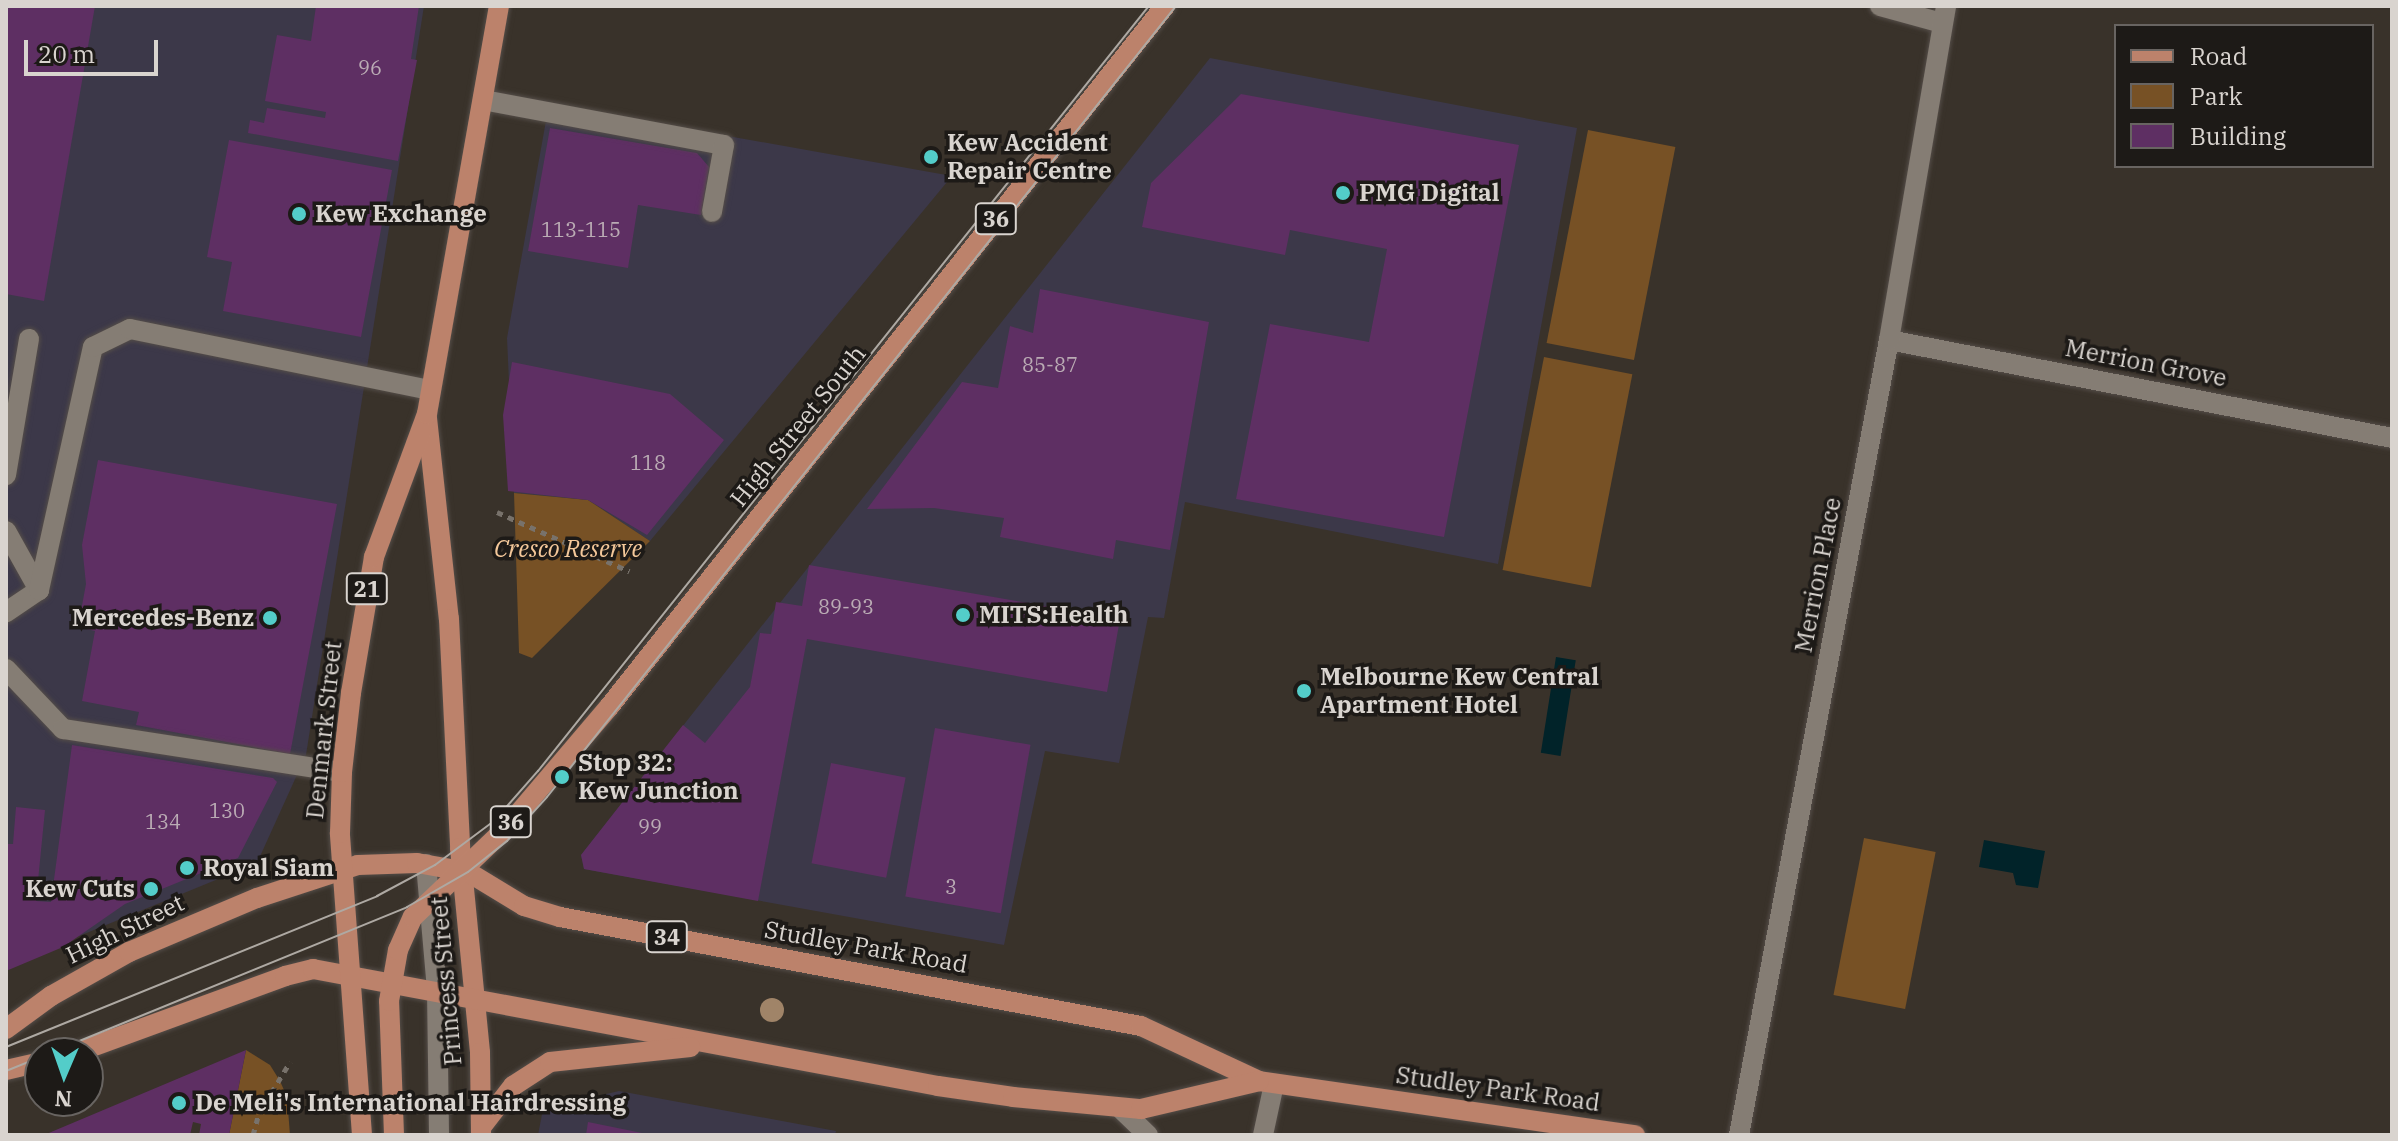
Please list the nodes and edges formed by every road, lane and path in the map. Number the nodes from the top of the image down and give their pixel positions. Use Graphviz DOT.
graph roads {
  1 [pos="499,6"];
  2 [pos="1165,6"];
  3 [pos="1880,6"];
  4 [pos="1944,15"];
  5 [pos="483,100"];
  6 [pos="712,212"];
  7 [pos="29,339"];
  8 [pos="1889,340"];
  9 [pos="431,390"];
  10 [pos="427,414"];
  11 [pos="2392,438"];
  12 [pos="6,475"];
  13 [pos="497,512"];
  14 [pos="6,531"];
  15 [pos="629,571"];
  16 [pos="39,590"];
  17 [pos="6,612"];
  18 [pos="6,669"];
  19 [pos="342,772"];
  20 [pos="426,864"];
  21 [pos="341,869"];
  22 [pos="462,871"];
  23 [pos="428,901"];
  24 [pos="349,973"];
  25 [pos="392,982"];
  26 [pos="437,990"];
  27 [pos="476,998"];
  28 [pos="6,1029"];
  29 [pos="104,1042"];
  30 [pos="712,1045"];
  31 [pos="290,1062"];
  32 [pos="1267,1083"];
  33 [pos="1120,1108"];
  34 [pos="482,1130"];
  35 [pos="253,1135"];
  36 [pos="362,1135"];
  37 [pos="394,1135"];
  38 [pos="439,1135"];
  39 [pos="1148,1135"];
  40 [pos="1263,1135"];
  41 [pos="1635,1135"];
  42 [pos="1739,1135"];
  1 -- 5 [label="main road, Denmark Street / 21"];
  2 -- 22 [label="main road, High Street South / 36"];
  3 -- 4 [label="street"];
  4 -- 8 [label="street, Merrion Place"];
  5 -- 6 [label="street"];
  5 -- 9 [label="main road, Denmark Street / 21"];
  7 -- 12 [label="street"];
  8 -- 11 [label="street, Merrion Grove"];
  8 -- 42 [label="street, Merrion Place"];
  9 -- 10 [label="main road, Denmark Street / 21"];
  9 -- 16 [label="street"];
  10 -- 19 [label="main road, Denmark Street / 21"];
  10 -- 22 [label="main road, Denmark Street / 21"];
  13 -- 15 [label="path"];
  14 -- 16 [label="street"];
  16 -- 17 [label="street"];
  18 -- 19 [label="street"];
  19 -- 21 [label="main road, Denmark Street / 21"];
  20 -- 21 [label="main road, High Street / 34"];
  20 -- 22 [label="main road, High Street / 34"];
  20 -- 23 [label="street"];
  21 -- 24 [label="main road, 21"];
  21 -- 28 [label="main road, High Street / 34"];
  22 -- 23 [label="main road, High Street South"];
  22 -- 27 [label="main road, Princess Street / 21"];
  22 -- 32 [label="main road, Studley Park Road / 34"];
  23 -- 25 [label="main road, High Street South"];
  23 -- 26 [label="street"];
  24 -- 25 [label="main road, 34"];
  24 -- 29 [label="main road, 34"];
  24 -- 36 [label="main road, 21"];
  25 -- 26 [label="main road, 34"];
  25 -- 37 [label="main road"];
  26 -- 27 [label="main road, 34"];
  26 -- 38 [label="street"];
  27 -- 30 [label="main road, Studley Park Road / 34"];
  27 -- 34 [label="main road, Princess Street / 21"];
  30 -- 33 [label="main road, Studley Park Road / 34"];
  30 -- 34 [label="main road"];
  31 -- 35 [label="path"];
  32 -- 33 [label="main road, Studley Park Road / 34"];
  32 -- 40 [label="street"];
  32 -- 41 [label="main road, Studley Park Road / 34"];
  33 -- 39 [label="street"];
}
